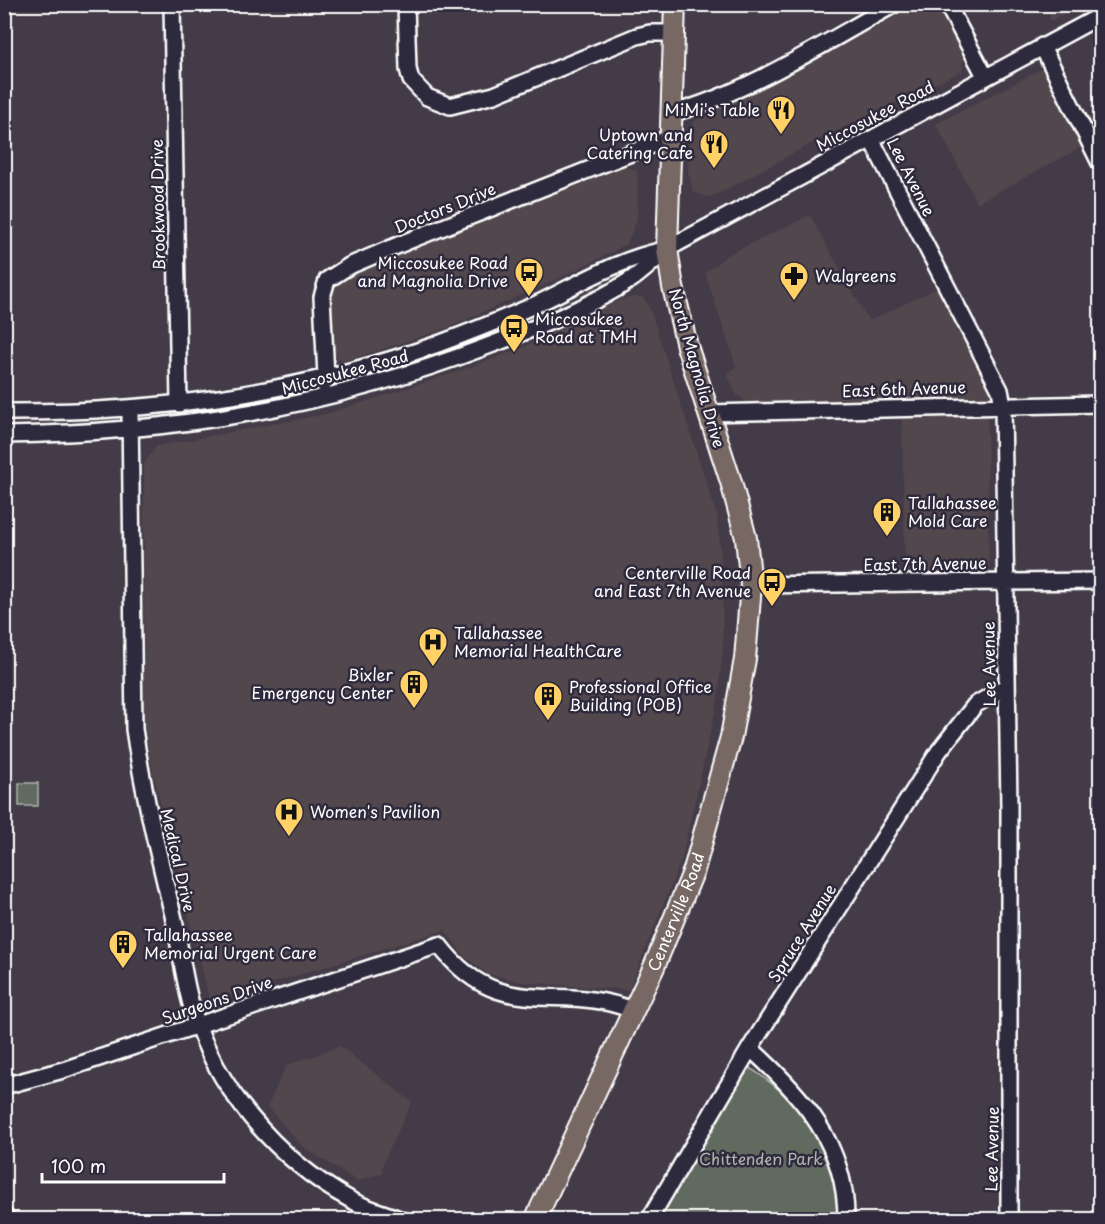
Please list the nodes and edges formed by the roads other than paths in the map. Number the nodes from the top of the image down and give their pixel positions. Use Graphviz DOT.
graph roads {
  1 [pos="172,4"];
  2 [pos="406,4"];
  3 [pos="675,4"];
  4 [pos="895,4"];
  5 [pos="947,4"];
  6 [pos="1101,16"];
  7 [pos="674,33"];
  8 [pos="1042,46"];
  9 [pos="986,76"];
  10 [pos="670,114"];
  11 [pos="669,138"];
  12 [pos="872,139"];
  13 [pos="1101,163"];
  14 [pos="667,249"];
  15 [pos="326,376"];
  16 [pos="180,404"];
  17 [pos="1101,404"];
  18 [pos="1003,405"];
  19 [pos="130,410"];
  20 [pos="4,412"];
  21 [pos="709,413"];
  22 [pos="236,417"];
  23 [pos="131,430"];
  24 [pos="4,435"];
  25 [pos="1101,581"];
  26 [pos="1006,582"];
  27 [pos="751,585"];
  28 [pos="1007,686"];
  29 [pos="632,1011"];
  30 [pos="199,1025"];
  31 [pos="750,1048"];
  32 [pos="4,1086"];
  33 [pos="4,1215"];
  34 [pos="7,1220"];
  35 [pos="402,1220"];
  36 [pos="535,1220"];
  37 [pos="649,1220"];
  38 [pos="846,1220"];
  39 [pos="1009,1220"];
  1 -- 16 [label="street, Brookwood Drive"];
  2 -- 7 [label="street"];
  3 -- 7 [label="main road, North Magnolia Drive"];
  4 -- 10 [label="street"];
  5 -- 9 [label="street"];
  6 -- 8 [label="street, Miccosukee Road"];
  7 -- 10 [label="main road, North Magnolia Drive"];
  8 -- 9 [label="street, Miccosukee Road"];
  8 -- 13 [label="street"];
  9 -- 12 [label="street, Miccosukee Road"];
  10 -- 11 [label="main road, North Magnolia Drive"];
  11 -- 14 [label="main road, North Magnolia Drive"];
  11 -- 15 [label="street, Doctors Drive"];
  12 -- 14 [label="street, Miccosukee Road"];
  12 -- 18 [label="street, Lee Avenue"];
  14 -- 15 [label="street, Miccosukee Road"];
  14 -- 21 [label="main road, North Magnolia Drive"];
  14 -- 22 [label="street, Miccosukee Road"];
  15 -- 16 [label="street, Miccosukee Road"];
  15 -- 22 [label="street"];
  16 -- 19 [label="street, Miccosukee Road"];
  17 -- 18 [label="street, East 6th Avenue"];
  18 -- 21 [label="street, East 6th Avenue"];
  18 -- 26 [label="street, Lee Avenue"];
  19 -- 20 [label="street, Miccosukee Road"];
  19 -- 23 [label="street, Medical Drive"];
  21 -- 27 [label="main road, North Magnolia Drive"];
  22 -- 23 [label="street, Miccosukee Road"];
  23 -- 24 [label="street, Miccosukee Road"];
  23 -- 30 [label="street, Medical Drive"];
  25 -- 26 [label="street, East 7th Avenue"];
  26 -- 27 [label="street, East 7th Avenue"];
  26 -- 28 [label="street, Lee Avenue"];
  27 -- 29 [label="main road, Centerville Road"];
  28 -- 31 [label="street, Spruce Avenue"];
  28 -- 39 [label="street, Lee Avenue"];
  29 -- 30 [label="street, Surgeons Drive"];
  29 -- 36 [label="main road, Centerville Road"];
  30 -- 32 [label="street, Surgeons Drive"];
  30 -- 35 [label="street, Medical Drive"];
  31 -- 37 [label="street, Spruce Avenue"];
  31 -- 38 [label="street"];
  33 -- 34 [label="street"];
}
